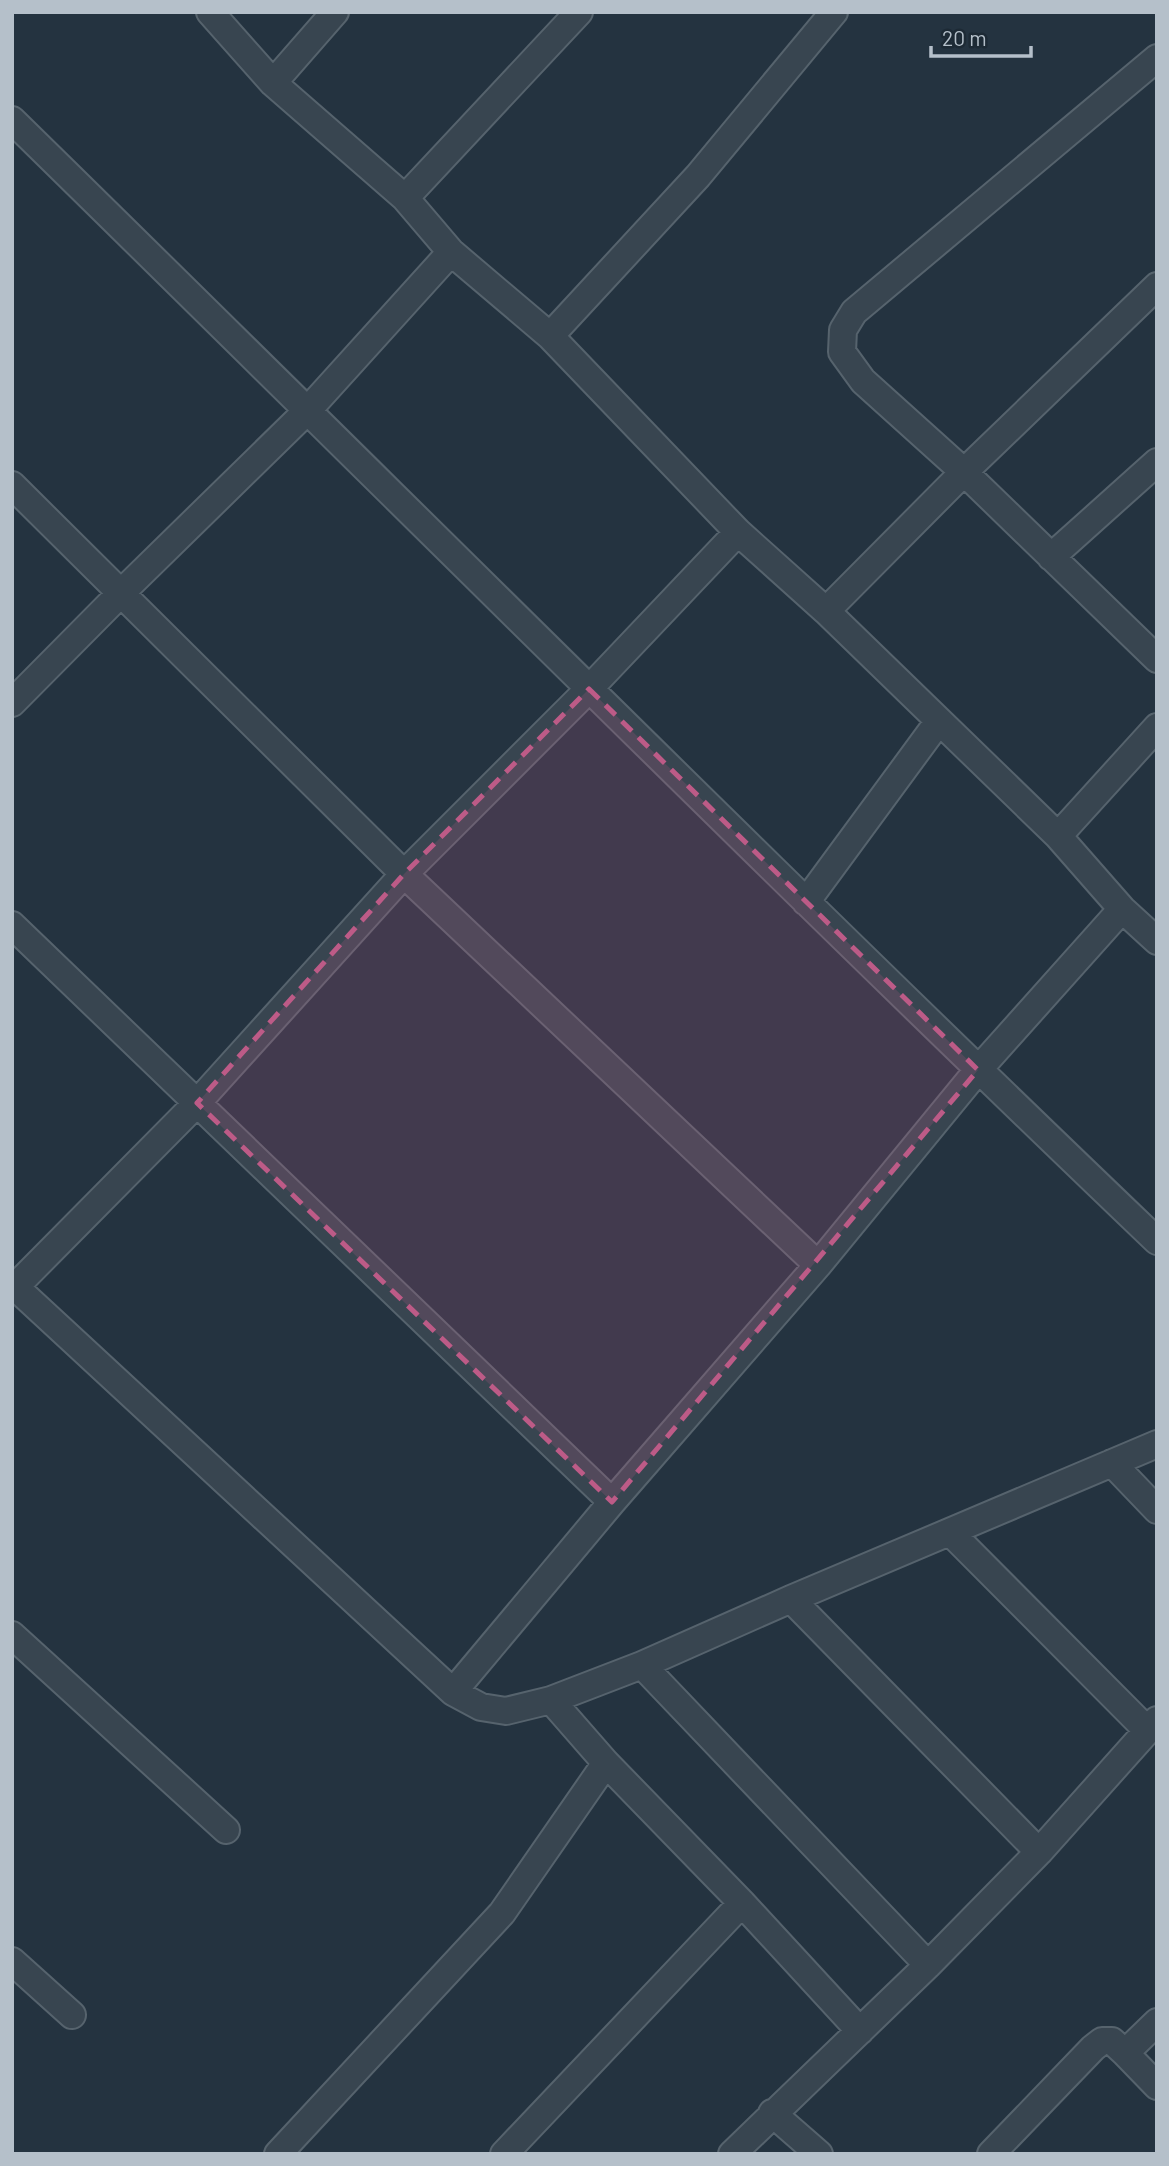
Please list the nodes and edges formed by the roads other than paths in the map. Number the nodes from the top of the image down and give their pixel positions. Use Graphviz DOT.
graph roads {
  1 [pos="210,12"];
  2 [pos="335,12"];
  3 [pos="579,12"];
  4 [pos="834,12"];
  5 [pos="1157,58"];
  6 [pos="273,83"];
  7 [pos="12,120"];
  8 [pos="405,198"];
  9 [pos="451,253"];
  10 [pos="1157,286"];
  11 [pos="551,336"];
  12 [pos="308,410"];
  13 [pos="1157,462"];
  14 [pos="964,472"];
  15 [pos="12,485"];
  16 [pos="738,532"];
  17 [pos="1051,557"];
  18 [pos="121,592"];
  19 [pos="827,611"];
  20 [pos="1157,659"];
  21 [pos="589,690"];
  22 [pos="12,703"];
  23 [pos="939,721"];
  24 [pos="1157,727"];
  25 [pos="1058,836"];
  26 [pos="404,874"];
  27 [pos="806,902"];
  28 [pos="1122,909"];
  29 [pos="12,925"];
  30 [pos="1157,941"];
  31 [pos="978,1070"];
  32 [pos="197,1103"];
  33 [pos="1157,1241"];
  34 [pos="818,1265"];
  35 [pos="13,1287"];
  36 [pos="1157,1444"];
  37 [pos="1112,1463"];
  38 [pos="612,1502"];
  39 [pos="1157,1510"];
  40 [pos="950,1532"];
  41 [pos="791,1599"];
  42 [pos="12,1635"];
  43 [pos="642,1665"];
  44 [pos="453,1692"];
  45 [pos="551,1700"];
  46 [pos="1152,1725"];
  47 [pos="606,1763"];
  48 [pos="226,1830"];
  49 [pos="1039,1852"];
  50 [pos="743,1903"];
  51 [pos="12,1961"];
  52 [pos="928,1965"];
  53 [pos="72,2015"];
  54 [pos="1157,2022"];
  55 [pos="860,2031"];
  56 [pos="1125,2053"];
  57 [pos="1157,2086"];
  58 [pos="772,2113"];
  59 [pos="278,2154"];
  60 [pos="504,2154"];
  61 [pos="732,2154"];
  62 [pos="819,2154"];
  63 [pos="991,2154"];
  1 -- 6 [label="street"];
  2 -- 6 [label="street"];
  3 -- 8 [label="street"];
  4 -- 11 [label="street"];
  5 -- 14 [label="street"];
  6 -- 8 [label="street"];
  7 -- 12 [label="street"];
  8 -- 9 [label="street"];
  9 -- 11 [label="street"];
  9 -- 12 [label="street"];
  10 -- 14 [label="street"];
  11 -- 16 [label="street"];
  12 -- 18 [label="street"];
  12 -- 21 [label="street"];
  13 -- 17 [label="street"];
  14 -- 17 [label="street"];
  14 -- 19 [label="street"];
  15 -- 18 [label="street"];
  16 -- 19 [label="street"];
  16 -- 21 [label="street"];
  17 -- 20 [label="street"];
  18 -- 22 [label="street"];
  18 -- 26 [label="street"];
  19 -- 23 [label="street"];
  21 -- 26 [label="street"];
  21 -- 27 [label="street"];
  23 -- 25 [label="street"];
  23 -- 27 [label="street"];
  24 -- 25 [label="street"];
  25 -- 28 [label="street"];
  26 -- 32 [label="street"];
  26 -- 34 [label="street"];
  27 -- 31 [label="street"];
  28 -- 30 [label="street"];
  28 -- 31 [label="street"];
  29 -- 32 [label="street"];
  31 -- 33 [label="street"];
  31 -- 34 [label="street"];
  32 -- 35 [label="street"];
  32 -- 38 [label="street"];
  34 -- 38 [label="street"];
  35 -- 44 [label="street"];
  36 -- 37 [label="street"];
  37 -- 39 [label="street"];
  37 -- 40 [label="street"];
  38 -- 44 [label="street"];
  40 -- 41 [label="street"];
  40 -- 46 [label="street"];
  41 -- 43 [label="street"];
  41 -- 49 [label="street"];
  42 -- 48 [label="street"];
  43 -- 45 [label="street"];
  43 -- 52 [label="street"];
  44 -- 45 [label="street"];
  45 -- 47 [label="street"];
  46 -- 49 [label="street"];
  47 -- 50 [label="street"];
  47 -- 59 [label="street"];
  49 -- 52 [label="street"];
  50 -- 55 [label="street"];
  50 -- 60 [label="street"];
  51 -- 53 [label="street"];
  52 -- 55 [label="street"];
  54 -- 56 [label="street"];
  55 -- 58 [label="street"];
  56 -- 57 [label="street"];
  56 -- 63 [label="street"];
  58 -- 61 [label="street"];
  58 -- 62 [label="street"];
}
